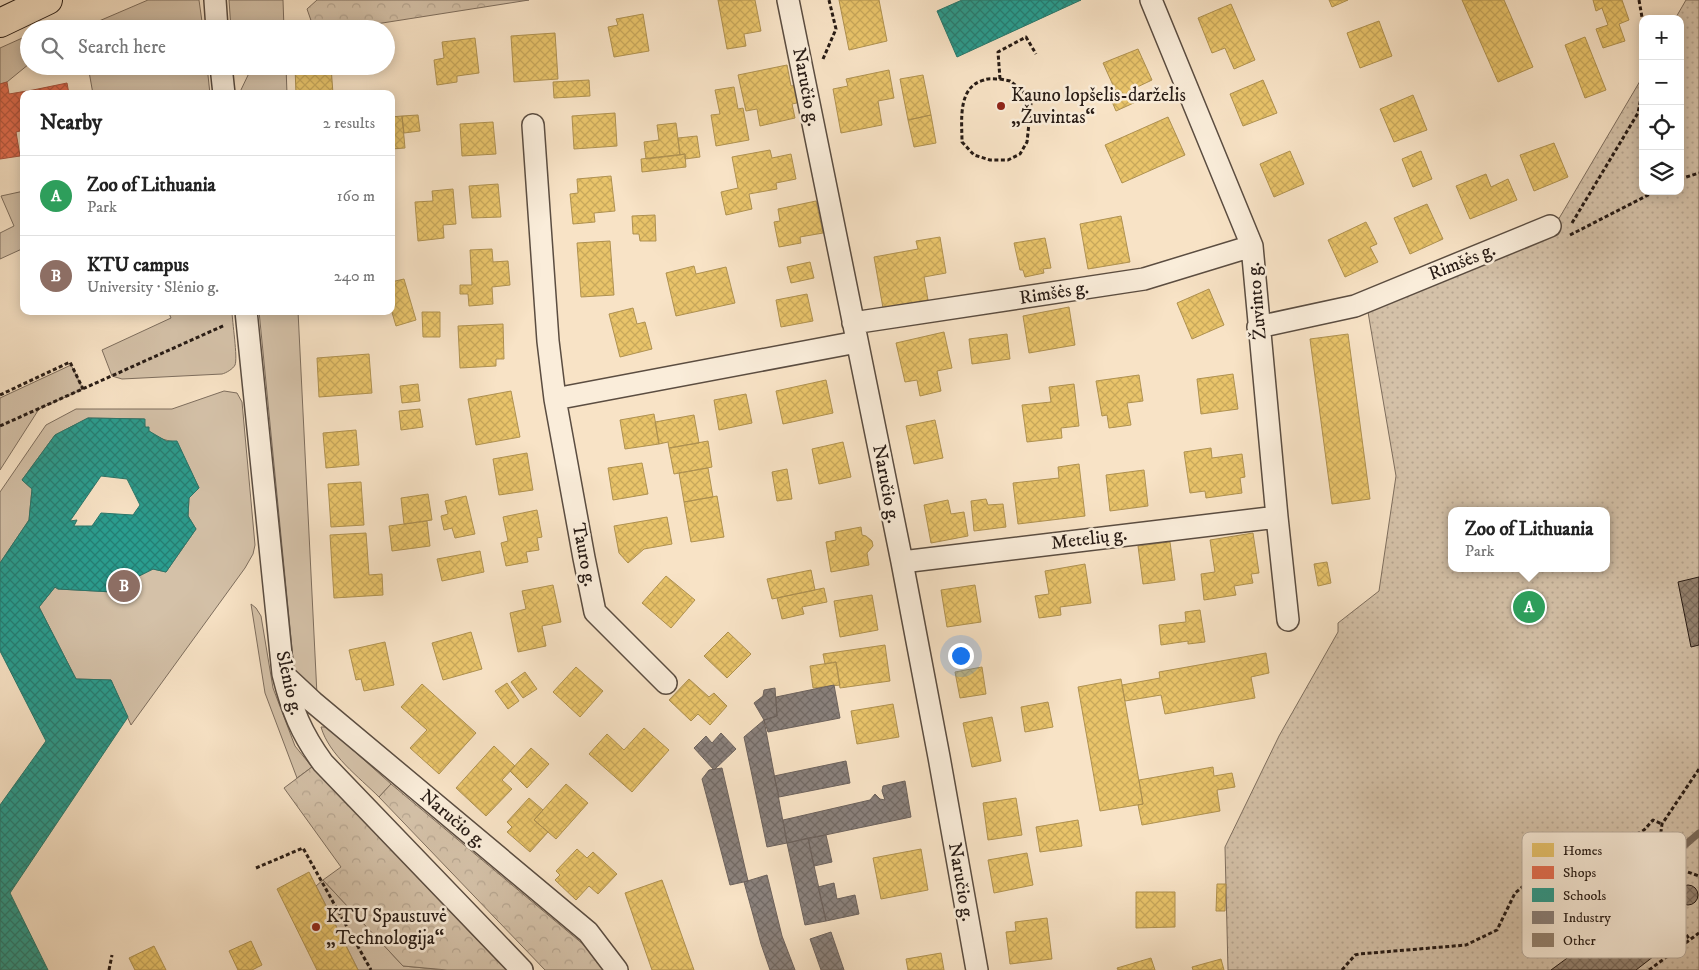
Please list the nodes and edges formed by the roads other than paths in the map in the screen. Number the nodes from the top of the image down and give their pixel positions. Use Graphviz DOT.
graph roads {
  1 [pos="48,0"];
  2 [pos="214,0"];
  3 [pos="788,0"];
  4 [pos="1152,0"];
  5 [pos="217,20"];
  6 [pos="0,23"];
  7 [pos="222,75"];
  8 [pos="224,90"];
  9 [pos="532,126"];
  10 [pos="1550,226"];
  11 [pos="1252,246"];
  12 [pos="246,315"];
  13 [pos="1258,327"];
  14 [pos="855,332"];
  15 [pos="555,399"];
  16 [pos="1277,517"];
  17 [pos="902,562"];
  18 [pos="1288,620"];
  19 [pos="283,674"];
  20 [pos="666,683"];
  21 [pos="522,970"];
  22 [pos="617,970"];
  23 [pos="977,970"];
  1 -- 6 [label="main road"];
  2 -- 5 [label="street"];
  3 -- 14 [label="street, Naručio g."];
  4 -- 11 [label="street, Žuvinto g."];
  7 -- 8 [label="street"];
  9 -- 15 [label="street, Tauro g."];
  10 -- 13 [label="street, Rimšės g."];
  11 -- 13 [label="street, Žuvinto g."];
  11 -- 14 [label="street, Rimšės g."];
  12 -- 19 [label="street, Slėnio g."];
  13 -- 16 [label="street, Žuvinto g."];
  14 -- 15 [label="street"];
  14 -- 17 [label="street, Naručio g."];
  15 -- 20 [label="street, Tauro g."];
  16 -- 17 [label="street, Metelių g."];
  16 -- 18 [label="street, Žuvinto g."];
  17 -- 23 [label="street, Naručio g."];
  19 -- 21 [label="street, Slėnio g."];
  19 -- 22 [label="street, Naručio g."];
}
